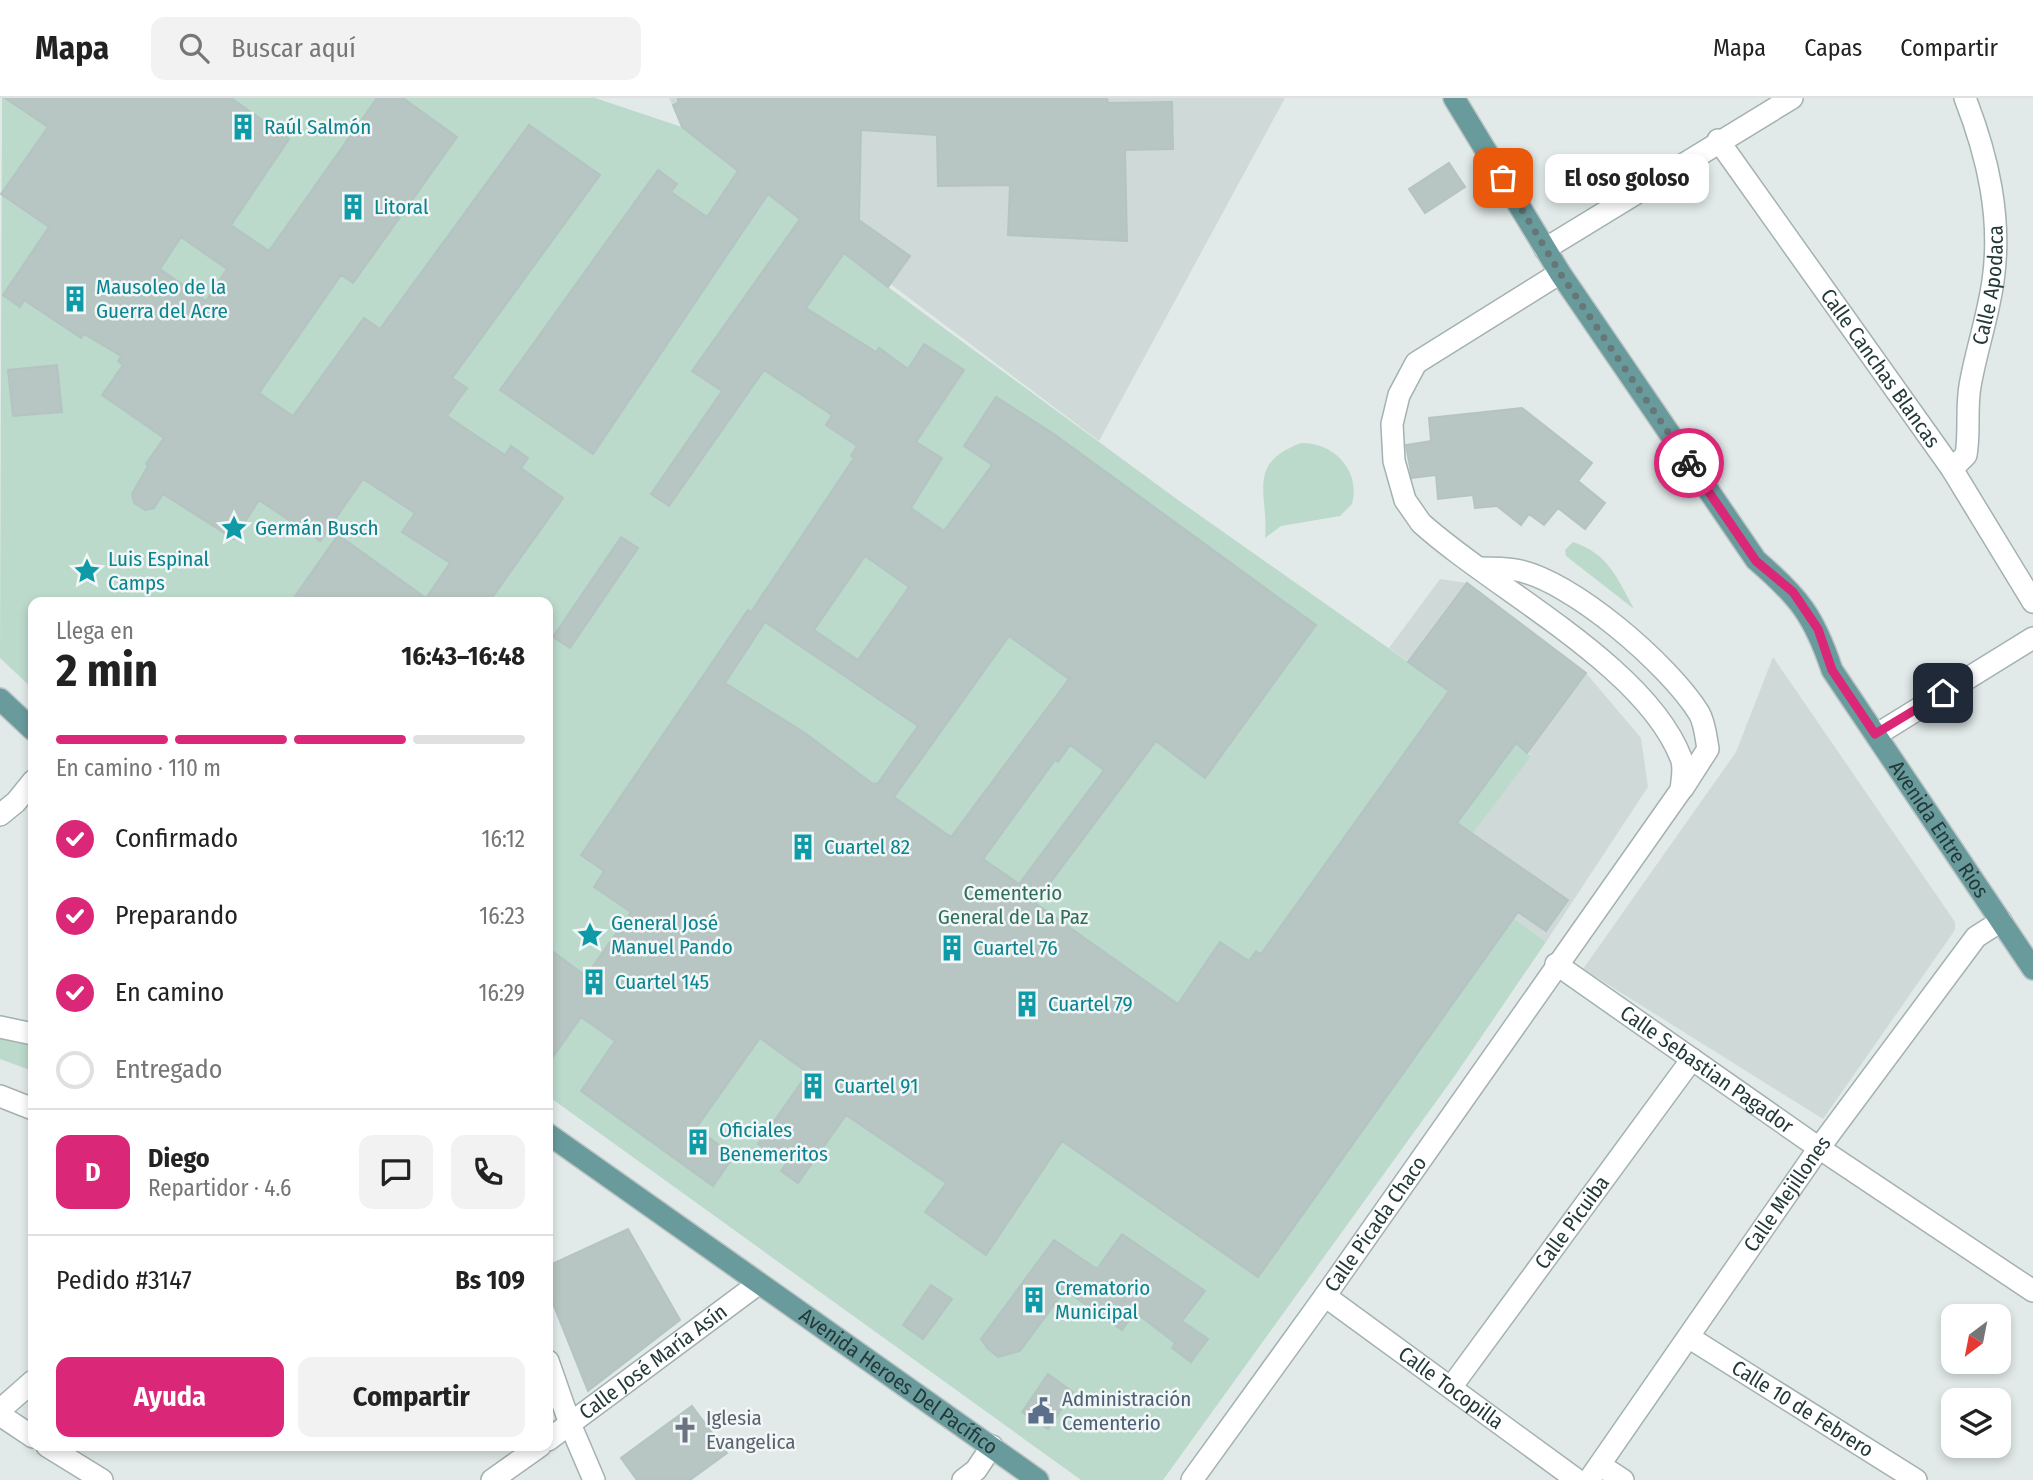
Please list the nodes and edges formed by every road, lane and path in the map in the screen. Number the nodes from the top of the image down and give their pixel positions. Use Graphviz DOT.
graph roads {
  1 [pos="1454,98"];
  2 [pos="1792,98"];
  3 [pos="1965,98"];
  4 [pos="1718,140"];
  5 [pos="1545,248"];
  6 [pos="1560,273"];
  7 [pos="1952,469"];
  8 [pos="1479,568"];
  9 [pos="2033,602"];
  10 [pos="2033,638"];
  11 [pos="0,699"];
  12 [pos="28,725"];
  13 [pos="1875,734"];
  14 [pos="28,787"];
  15 [pos="1681,790"];
  16 [pos="0,815"];
  17 [pos="2001,922"];
  18 [pos="1556,964"];
  19 [pos="2033,969"];
  20 [pos="0,1027"];
  21 [pos="28,1033"];
  22 [pos="1692,1059"];
  23 [pos="0,1096"];
  24 [pos="28,1107"];
  25 [pos="553,1138"];
  26 [pos="1819,1148"];
  27 [pos="758,1284"];
  28 [pos="2033,1291"];
  29 [pos="1325,1296"];
  30 [pos="1690,1338"];
  31 [pos="553,1375"];
  32 [pos="28,1385"];
  33 [pos="1452,1386"];
  34 [pos="0,1410"];
  35 [pos="0,1415"];
  36 [pos="570,1424"];
  37 [pos="28,1434"];
  38 [pos="553,1436"];
  39 [pos="992,1446"];
  40 [pos="55,1451"];
  41 [pos="533,1451"];
  42 [pos="1594,1472"];
  43 [pos="102,1480"];
  44 [pos="492,1480"];
  45 [pos="594,1480"];
  46 [pos="963,1480"];
  47 [pos="1038,1480"];
  48 [pos="1192,1480"];
  49 [pos="1577,1480"];
  50 [pos="1623,1480"];
  51 [pos="1916,1480"];
  1 -- 5 [label="main road, Avenida Entre Rios"];
  2 -- 4 [label="street"];
  3 -- 7 [label="street, Calle Apodaca"];
  4 -- 5 [label="street"];
  4 -- 7 [label="street, Calle Canchas Blancas"];
  5 -- 6 [label="main road, Avenida Entre Rios"];
  6 -- 8 [label="street"];
  6 -- 13 [label="main road, Avenida Entre Rios"];
  7 -- 9 [label="street, Calle Canchas Blancas"];
  8 -- 15 [label="street"];
  8 -- 15 [label="street, Calle Picada Chaco"];
  10 -- 13 [label="street"];
  11 -- 12 [label="main road"];
  13 -- 17 [label="main road, Avenida Entre Rios"];
  14 -- 16 [label="street"];
  15 -- 18 [label="street, Calle Picada Chaco"];
  17 -- 19 [label="main road, Avenida Entre Rios"];
  17 -- 26 [label="street, Calle Mejillones"];
  18 -- 22 [label="street, Calle Sebastian Pagador"];
  18 -- 29 [label="street, Calle Picada Chaco"];
  20 -- 21 [label="street"];
  22 -- 26 [label="street, Calle Sebastian Pagador"];
  22 -- 33 [label="street, Calle Picuiba"];
  23 -- 24 [label="street"];
  25 -- 27 [label="main road, Avenida Heroes Del Pacífico"];
  26 -- 28 [label="street, Calle Sebastian Pagador"];
  26 -- 30 [label="street, Calle Mejillones"];
  27 -- 36 [label="street, Calle José María Asín"];
  27 -- 39 [label="main road, Avenida Heroes Del Pacífico"];
  29 -- 33 [label="street, Calle Tocopilla"];
  29 -- 48 [label="street, Calle Picada Chaco"];
  30 -- 42 [label="street, Calle Mejillones"];
  30 -- 51 [label="street, Calle 10 de Febrero"];
  31 -- 36 [label="street"];
  32 -- 34 [label="street"];
  33 -- 49 [label="street, Calle Tocopilla"];
  35 -- 37 [label="street"];
  36 -- 38 [label="street, Calle José María Asín"];
  36 -- 45 [label="street"];
  39 -- 46 [label="street"];
  39 -- 47 [label="main road, Avenida Heroes Del Pacífico"];
  40 -- 43 [label="street"];
  41 -- 44 [label="street"];
  42 -- 50 [label="street"];
}
